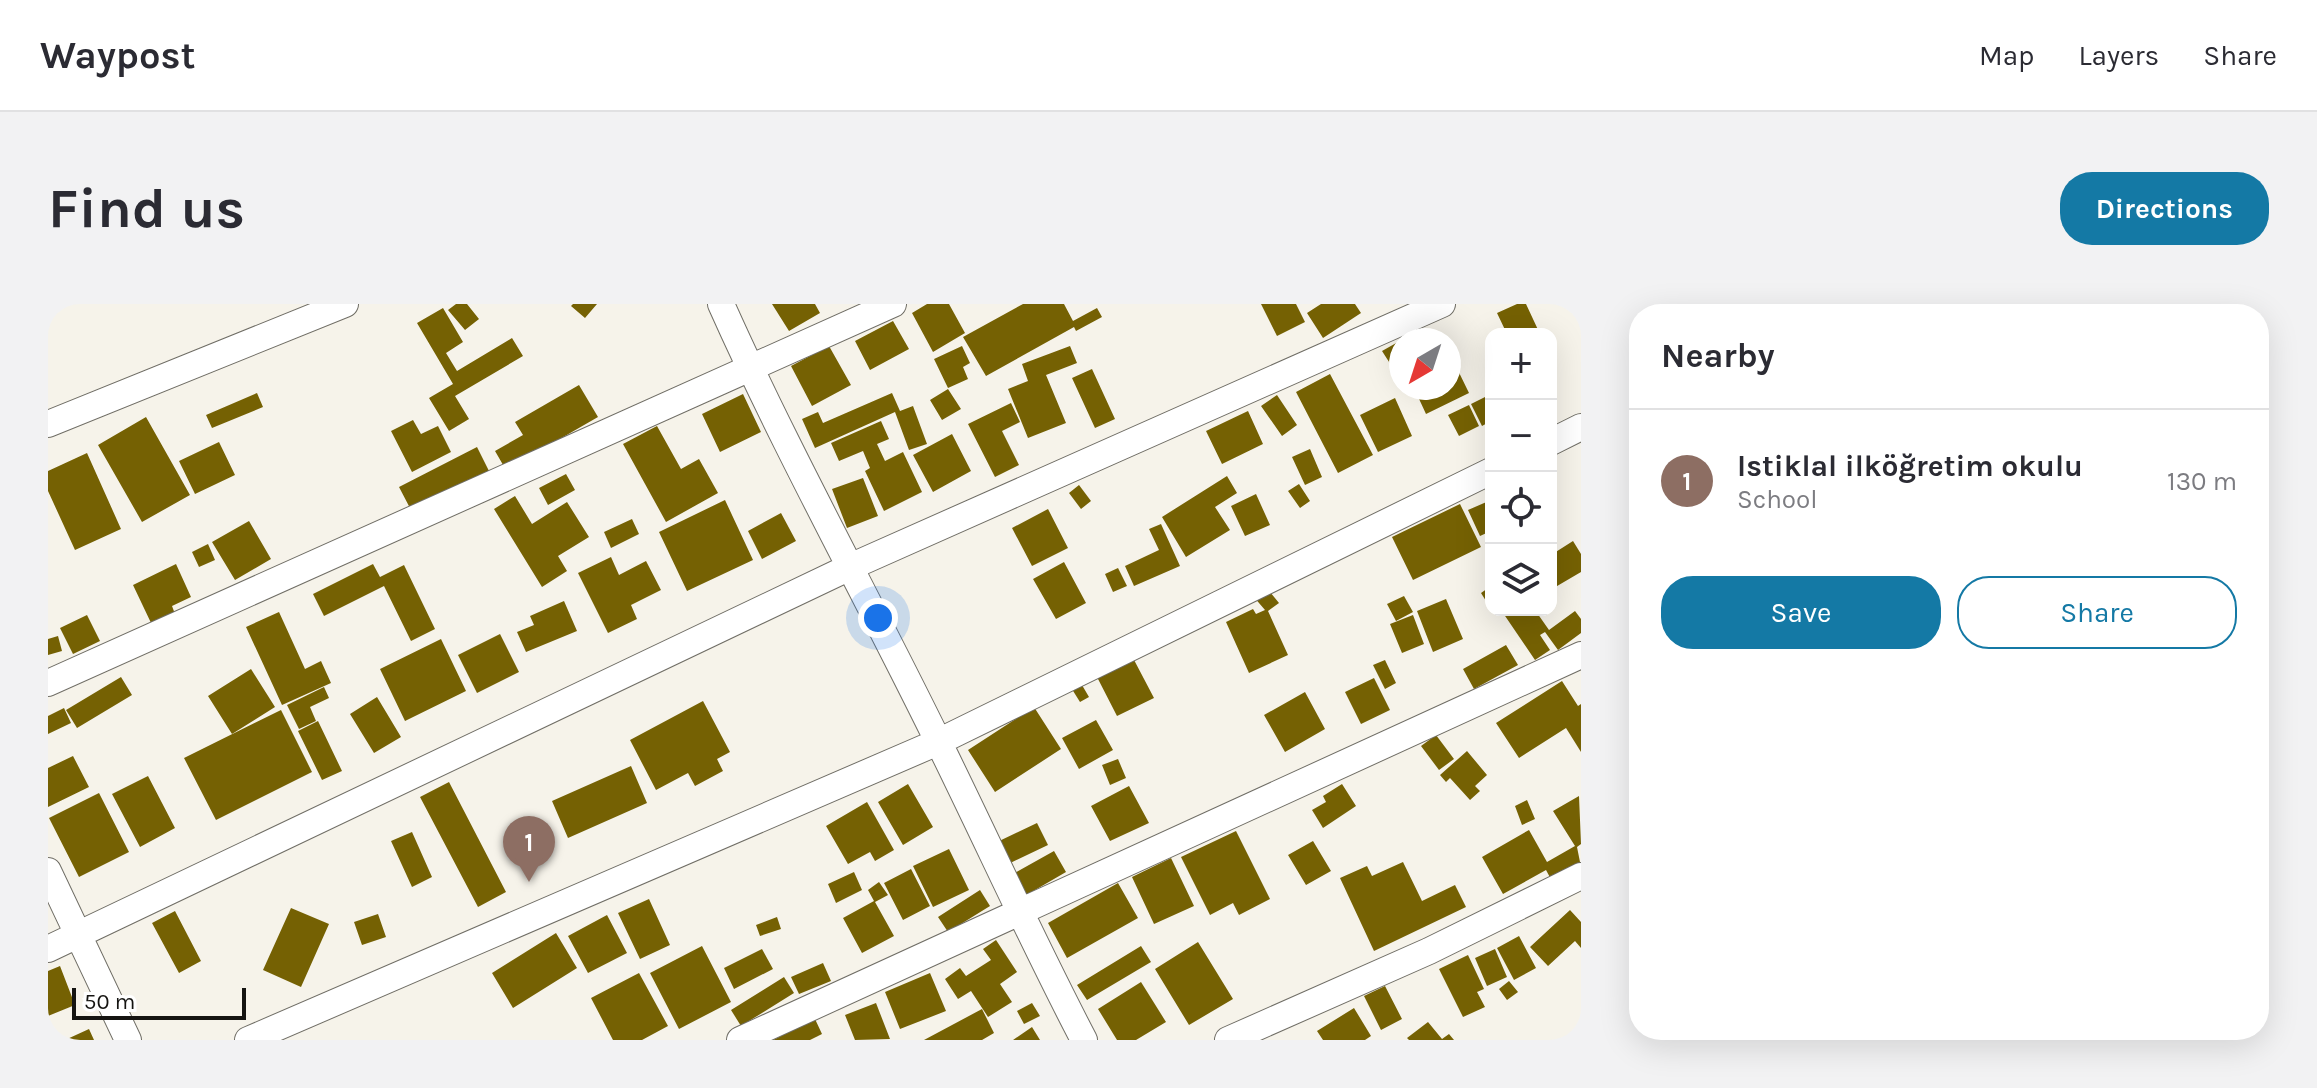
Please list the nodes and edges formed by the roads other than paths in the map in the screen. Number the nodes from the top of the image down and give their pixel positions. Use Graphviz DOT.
graph roads {
  1 [pos="345,304"];
  2 [pos="721,304"];
  3 [pos="893,304"];
  4 [pos="1442,304"];
  5 [pos="750,370"];
  6 [pos="48,424"];
  7 [pos="1581,427"];
  8 [pos="1557,439"];
  9 [pos="1489,472"];
  10 [pos="850,567"];
  11 [pos="1581,655"];
  12 [pos="48,683"];
  13 [pos="938,742"];
  14 [pos="48,871"];
  15 [pos="1581,876"];
  16 [pos="1019,915"];
  17 [pos="80,935"];
  18 [pos="48,949"];
  19 [pos="128,1040"];
  20 [pos="248,1040"];
  21 [pos="740,1040"];
  22 [pos="1084,1040"];
  23 [pos="1228,1040"];
  1 -- 6 [label="street"];
  2 -- 5 [label="street"];
  3 -- 5 [label="street"];
  4 -- 10 [label="street"];
  5 -- 10 [label="street"];
  5 -- 12 [label="street"];
  7 -- 8 [label="street"];
  9 -- 13 [label="street"];
  10 -- 13 [label="street"];
  10 -- 17 [label="street"];
  11 -- 16 [label="street"];
  13 -- 16 [label="street"];
  13 -- 20 [label="street"];
  14 -- 17 [label="street"];
  15 -- 23 [label="street"];
  16 -- 21 [label="street"];
  16 -- 22 [label="street"];
  17 -- 18 [label="street"];
  17 -- 19 [label="street"];
}
